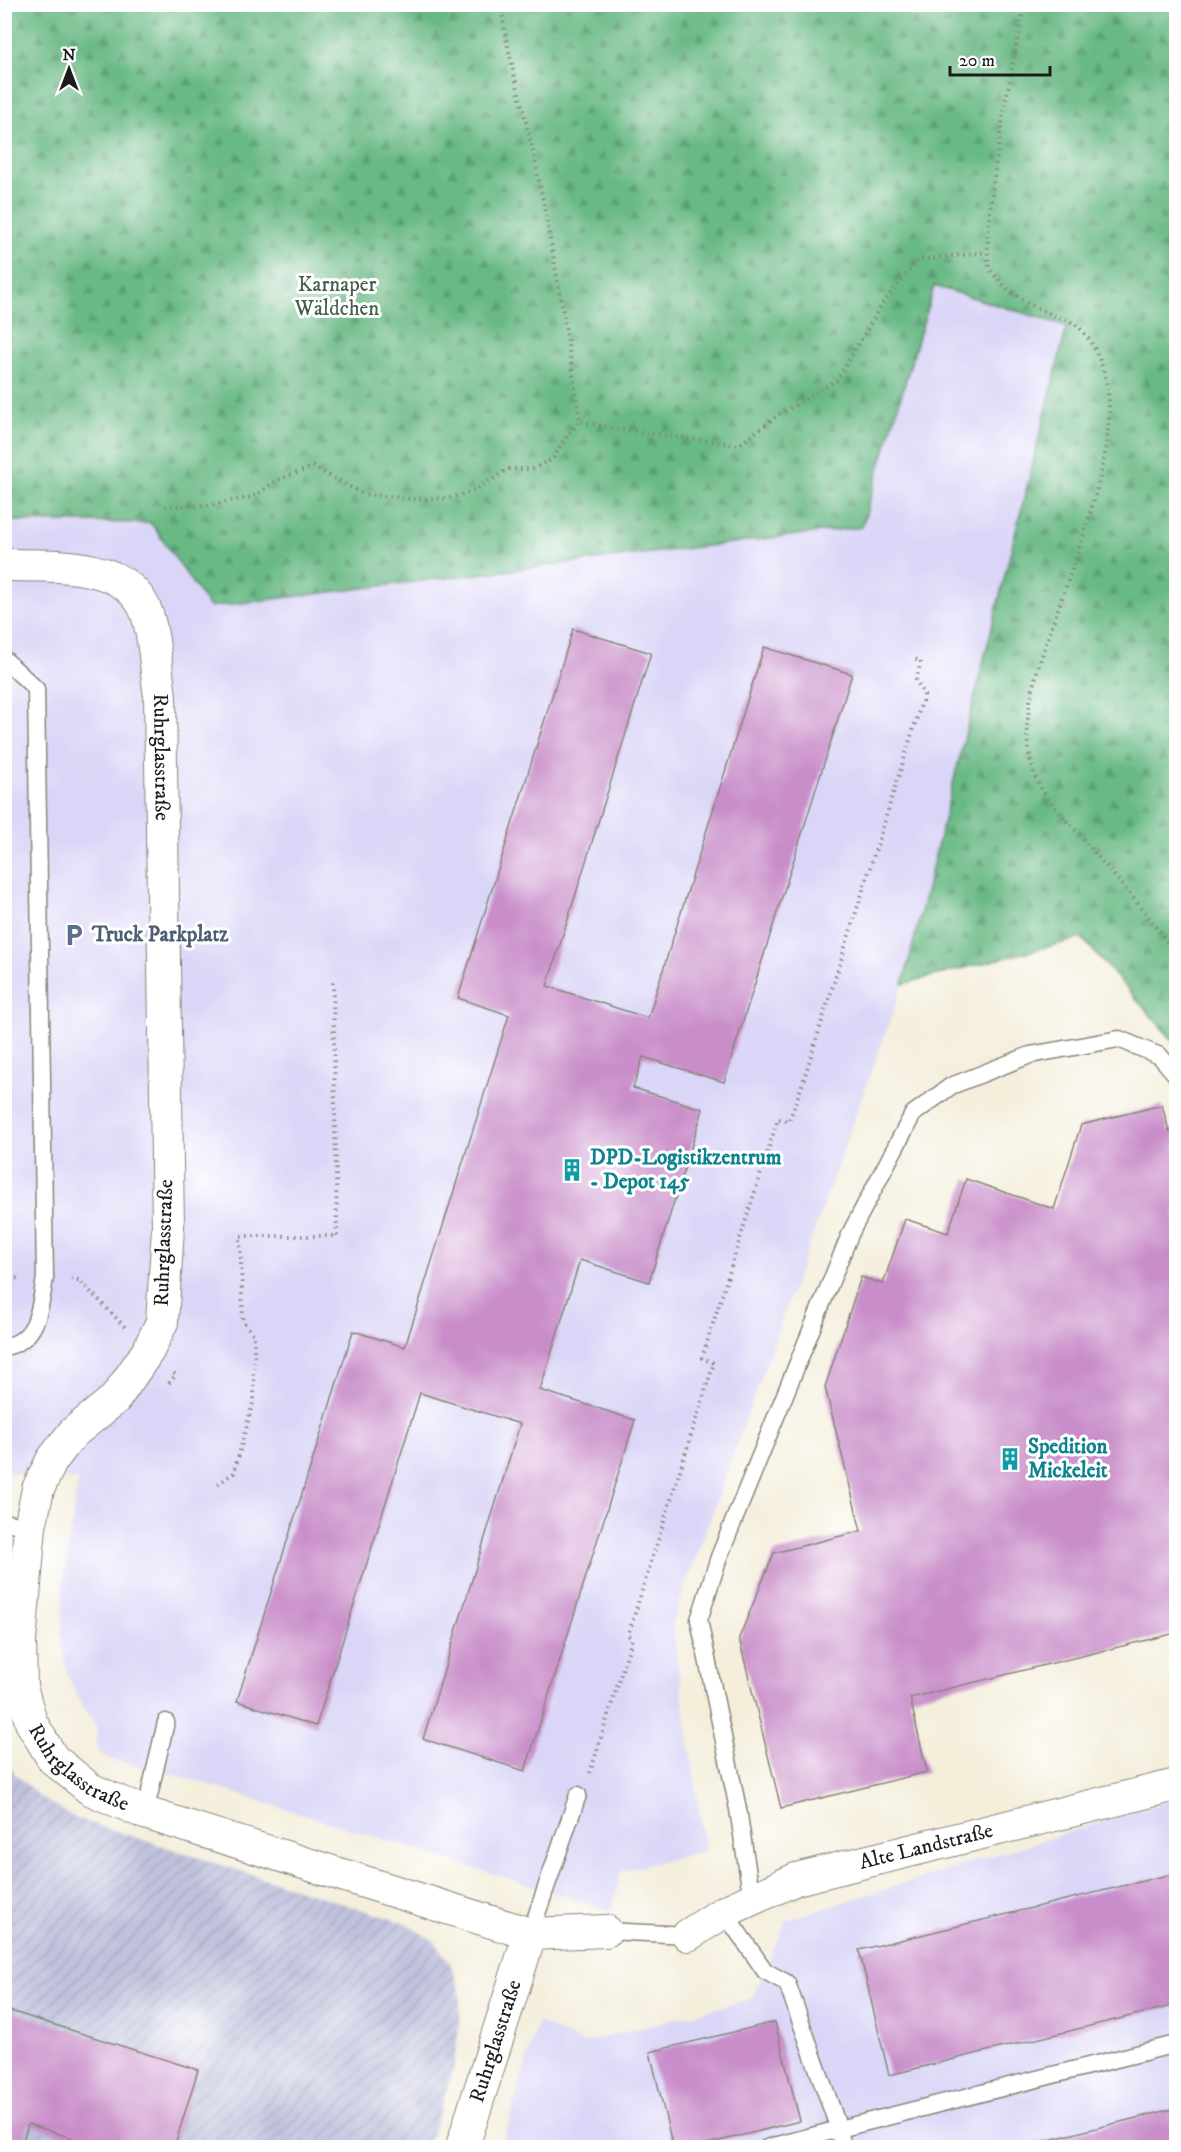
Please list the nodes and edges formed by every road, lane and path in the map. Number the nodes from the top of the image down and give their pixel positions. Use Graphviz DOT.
graph roads {
  1 [pos="501,4"];
  2 [pos="1025,4"];
  3 [pos="987,252"];
  4 [pos="580,421"];
  5 [pos="165,506"];
  6 [pos="4,565"];
  7 [pos="4,659"];
  8 [pos="914,659"];
  9 [pos="1176,955"];
  10 [pos="333,981"];
  11 [pos="1176,1075"];
  12 [pos="45,1278"];
  13 [pos="4,1279"];
  14 [pos="4,1347"];
  15 [pos="148,1351"];
  16 [pos="163,1390"];
  17 [pos="218,1484"];
  18 [pos="17,1525"];
  19 [pos="166,1722"];
  20 [pos="1176,1785"];
  21 [pos="583,1789"];
  22 [pos="145,1813"];
  23 [pos="752,1900"];
  24 [pos="724,1912"];
  25 [pos="606,1931"];
  26 [pos="530,1934"];
  27 [pos="688,1935"];
  28 [pos="1176,2044"];
  29 [pos="839,2129"];
  30 [pos="462,2148"];
  31 [pos="767,2148"];
  32 [pos="843,2148"];
  1 -- 4 [label="path"];
  2 -- 3 [label="path"];
  3 -- 4 [label="path"];
  3 -- 9 [label="path"];
  4 -- 5 [label="path"];
  6 -- 15 [label="street, Ruhrglasstraße"];
  7 -- 12 [label="lane"];
  8 -- 21 [label="path"];
  10 -- 17 [label="path"];
  11 -- 23 [label="lane"];
  12 -- 13 [label="path"];
  12 -- 14 [label="lane"];
  12 -- 15 [label="path"];
  15 -- 16 [label="path"];
  15 -- 18 [label="street, Ruhrglasstraße"];
  18 -- 22 [label="street, Ruhrglasstraße"];
  19 -- 22 [label="lane"];
  20 -- 23 [label="street, Alte Landstraße"];
  21 -- 26 [label="lane"];
  22 -- 26 [label="street, Ruhrglasstraße"];
  23 -- 24 [label="street, Alte Landstraße"];
  24 -- 27 [label="street, Alte Landstraße"];
  24 -- 29 [label="lane"];
  25 -- 26 [label="street, Ruhrglasstraße"];
  25 -- 27 [label="lane, Ruhrglasstraße"];
  26 -- 30 [label="street, Ruhrglasstraße"];
  28 -- 29 [label="lane"];
  29 -- 31 [label="lane"];
  29 -- 32 [label="lane"];
}
